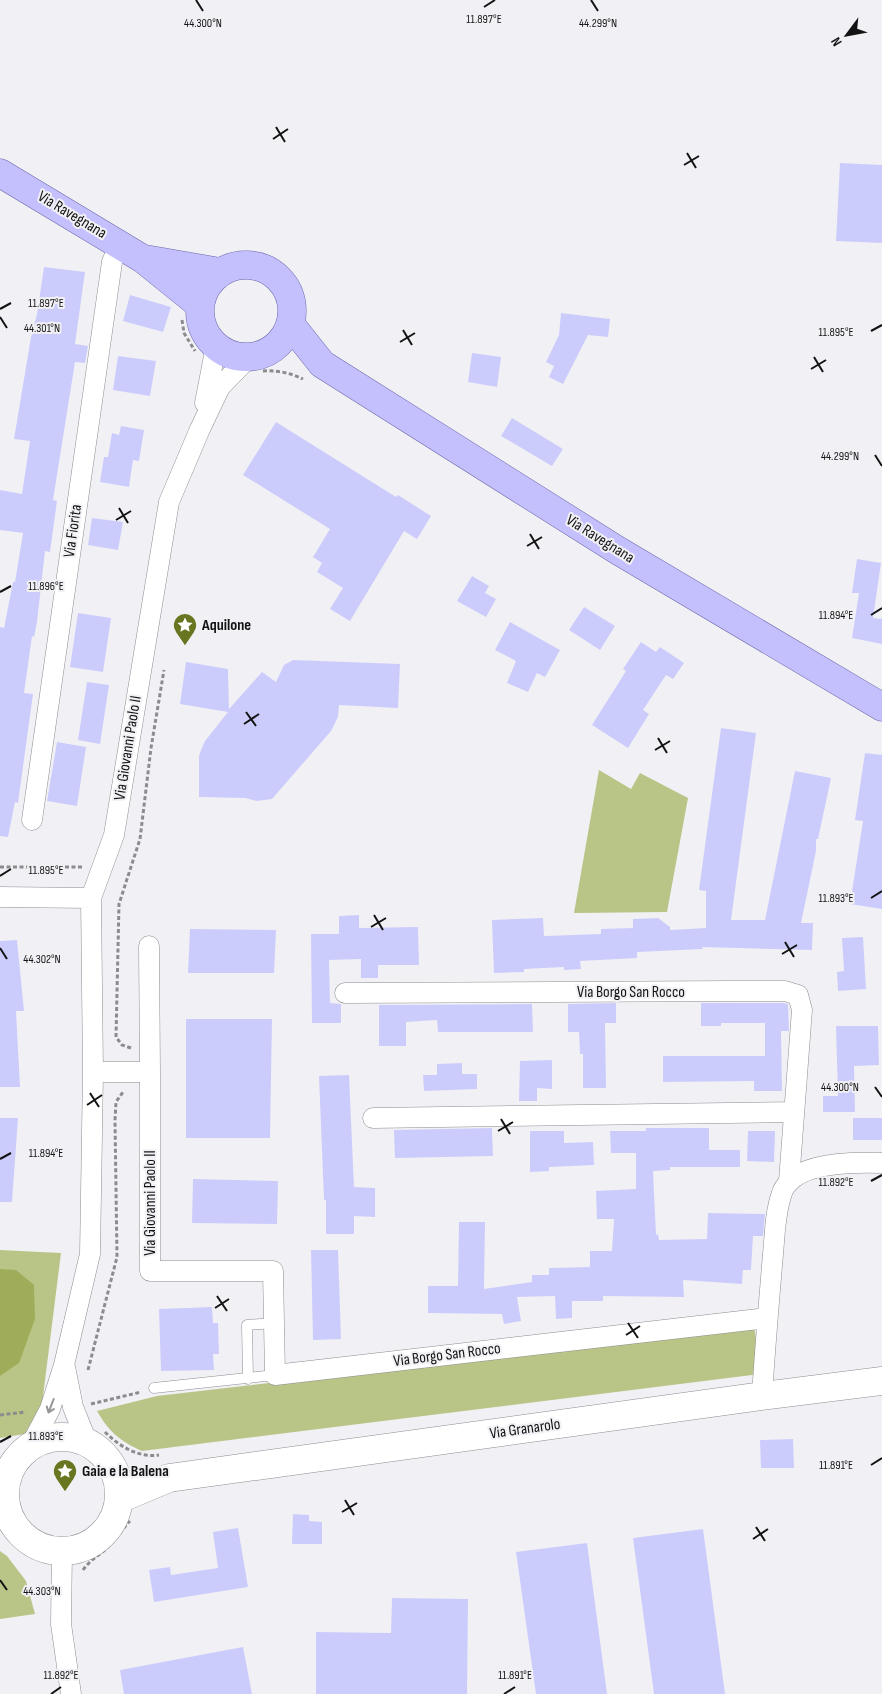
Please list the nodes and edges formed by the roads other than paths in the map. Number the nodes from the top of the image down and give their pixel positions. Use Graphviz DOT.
graph roads {
  1 [pos="0,173"];
  2 [pos="120,244"];
  3 [pos="143,259"];
  4 [pos="220,272"];
  5 [pos="200,305"];
  6 [pos="291,325"];
  7 [pos="216,346"];
  8 [pos="260,360"];
  9 [pos="313,372"];
  10 [pos="200,429"];
  11 [pos="882,707"];
  12 [pos="32,820"];
  13 [pos="0,897"];
  14 [pos="91,898"];
  15 [pos="150,946"];
  16 [pos="345,993"];
  17 [pos="93,1072"];
  18 [pos="140,1072"];
  19 [pos="794,1112"];
  20 [pos="373,1118"];
  21 [pos="882,1163"];
  22 [pos="789,1181"];
  23 [pos="767,1318"];
  24 [pos="274,1323"];
  25 [pos="64,1365"];
  26 [pos="275,1375"];
  27 [pos="248,1378"];
  28 [pos="882,1381"];
  29 [pos="154,1388"];
  30 [pos="762,1396"];
  31 [pos="95,1435"];
  32 [pos="31,1445"];
  33 [pos="111,1463"];
  34 [pos="171,1478"];
  35 [pos="3,1483"];
  36 [pos="126,1508"];
  37 [pos="4,1511"];
  38 [pos="62,1551"];
  39 [pos="71,1694"];
  1 -- 2 [label="main road, Via Ravegnana"];
  2 -- 3 [label="main road, Via Ravegnana"];
  2 -- 12 [label="street, Via Fiorita"];
  3 -- 4 [label="main road, Via Ravegnana"];
  3 -- 5 [label="main road, Via Ravegnana"];
  4 -- 5 [label="main road"];
  4 -- 6 [label="main road, Via Ravegnana"];
  5 -- 7 [label="main road"];
  6 -- 8 [label="main road"];
  6 -- 9 [label="main road, Via Ravegnana"];
  7 -- 8 [label="main road, Via Ravegnana"];
  7 -- 10 [label="street, Via Giovanni Paolo II"];
  8 -- 9 [label="main road, Via Ravegnana"];
  8 -- 10 [label="street, Via Giovanni Paolo II"];
  9 -- 11 [label="main road, Via Ravegnana"];
  10 -- 14 [label="street, Via Giovanni Paolo II"];
  13 -- 14 [label="street"];
  14 -- 17 [label="street, Via Giovanni Paolo II"];
  15 -- 18 [label="street, Via Giovanni Paolo II"];
  16 -- 19 [label="street, Via Borgo San Rocco"];
  17 -- 18 [label="street"];
  17 -- 25 [label="street, Via Giovanni Paolo II"];
  18 -- 24 [label="street, Via Giovanni Paolo II"];
  19 -- 20 [label="street"];
  19 -- 22 [label="street, Via Borgo San Rocco"];
  21 -- 22 [label="street"];
  22 -- 23 [label="street, Via Borgo San Rocco"];
  23 -- 26 [label="street, Via Borgo San Rocco"];
  23 -- 30 [label="street, Via Borgo San Rocco"];
  24 -- 26 [label="street"];
  24 -- 27 [label="lane"];
  25 -- 31 [label="street, Via Giovanni Paolo II"];
  25 -- 32 [label="street, Via Giovanni Paolo II, one-way"];
  26 -- 27 [label="lane, Via Borgo San Rocco"];
  27 -- 29 [label="lane, Via Borgo San Rocco"];
  28 -- 30 [label="main road, Via Granarolo"];
  30 -- 34 [label="main road, Via Granarolo"];
  31 -- 32 [label="main road"];
  31 -- 33 [label="main road"];
  32 -- 35 [label="main road"];
  33 -- 34 [label="main road"];
  33 -- 36 [label="main road"];
  34 -- 36 [label="main road"];
  35 -- 37 [label="main road"];
  36 -- 38 [label="main road"];
  37 -- 38 [label="main road"];
  38 -- 39 [label="street"];
}
